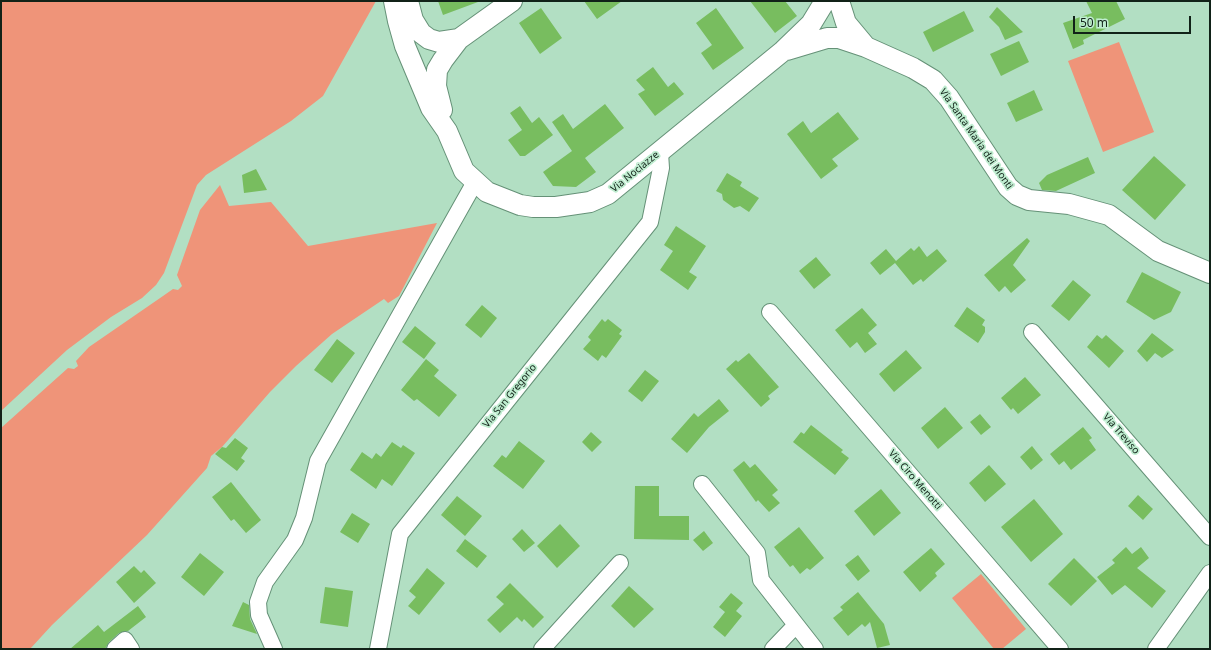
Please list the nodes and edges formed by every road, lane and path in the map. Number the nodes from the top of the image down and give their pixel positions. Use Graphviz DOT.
graph roads {
  1 [pos="394,1"];
  2 [pos="408,1"];
  3 [pos="512,1"];
  4 [pos="825,1"];
  5 [pos="841,8"];
  6 [pos="459,39"];
  7 [pos="866,47"];
  8 [pos="783,51"];
  9 [pos="447,131"];
  10 [pos="660,153"];
  11 [pos="475,182"];
  12 [pos="1210,273"];
  13 [pos="770,312"];
  14 [pos="1032,332"];
  15 [pos="702,484"];
  16 [pos="1210,537"];
  17 [pos="620,563"];
  18 [pos="1210,573"];
  19 [pos="796,626"];
  20 [pos="115,649"];
  21 [pos="131,649"];
  22 [pos="274,649"];
  23 [pos="378,649"];
  24 [pos="542,649"];
  25 [pos="773,649"];
  26 [pos="815,649"];
  27 [pos="1060,649"];
  28 [pos="1156,649"];
  1 -- 9 [label="street, Via Nociazze"];
  2 -- 6 [label="street"];
  3 -- 6 [label="street"];
  4 -- 8 [label="street, Via Nociazze"];
  5 -- 7 [label="street, Via Santa Maria dei Monti"];
  6 -- 9 [label="street"];
  7 -- 8 [label="street"];
  7 -- 12 [label="street, Via Santa Maria dei Monti"];
  8 -- 10 [label="street, Via Nociazze"];
  9 -- 11 [label="street, Via Nociazze"];
  10 -- 11 [label="street, Via Nociazze"];
  10 -- 23 [label="street, Via San Gregorio"];
  11 -- 22 [label="street"];
  13 -- 27 [label="street, Via Ciro Menotti"];
  14 -- 16 [label="street, Via Treviso"];
  15 -- 19 [label="street"];
  17 -- 24 [label="street"];
  18 -- 28 [label="street"];
  19 -- 25 [label="street"];
  19 -- 26 [label="street"];
  20 -- 21 [label="street"];
}
